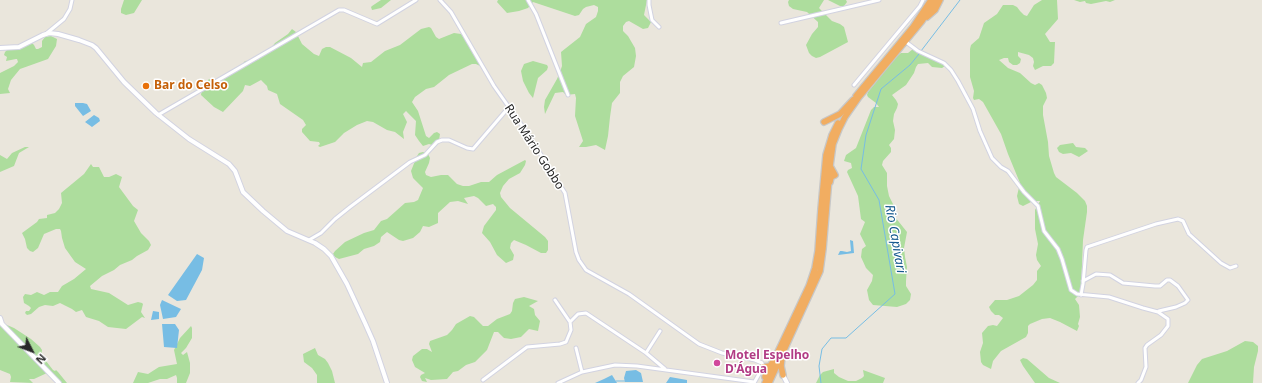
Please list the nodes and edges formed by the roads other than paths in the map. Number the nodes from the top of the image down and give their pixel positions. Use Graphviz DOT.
graph roads {
  1 [pos="72,0"];
  2 [pos="416,0"];
  3 [pos="440,0"];
  4 [pos="528,0"];
  5 [pos="649,0"];
  6 [pos="879,0"];
  7 [pos="923,0"];
  8 [pos="930,0"];
  9 [pos="935,0"];
  10 [pos="940,0"];
  11 [pos="922,21"];
  12 [pos="781,23"];
  13 [pos="659,27"];
  14 [pos="46,34"];
  15 [pos="906,42"];
  16 [pos="0,48"];
  17 [pos="854,85"];
  18 [pos="568,95"];
  19 [pos="853,100"];
  20 [pos="509,107"];
  21 [pos="158,115"];
  22 [pos="834,130"];
  23 [pos="309,240"];
  24 [pos="1236,266"];
  25 [pos="1083,281"];
  26 [pos="1081,295"];
  27 [pos="555,300"];
  28 [pos="1158,312"];
  29 [pos="0,318"];
  30 [pos="570,322"];
  31 [pos="660,331"];
  32 [pos="576,348"];
  33 [pos="783,352"];
  34 [pos="646,353"];
  35 [pos="777,354"];
  36 [pos="763,367"];
  37 [pos="666,370"];
  38 [pos="582,372"];
  39 [pos="783,375"];
  40 [pos="483,380"];
  41 [pos="770,380"];
  42 [pos="59,383"];
  43 [pos="387,383"];
  44 [pos="558,383"];
  45 [pos="754,383"];
  46 [pos="764,383"];
  47 [pos="786,383"];
  48 [pos="1138,383"];
  1 -- 14 [label="street"];
  2 -- 21 [label="street"];
  3 -- 20 [label="street, Rua Mário Gobbo"];
  4 -- 18 [label="street"];
  5 -- 13 [label="street"];
  6 -- 12 [label="street"];
  7 -- 17 [label="street"];
  8 -- 19 [label="highway"];
  9 -- 11 [label="highway"];
  10 -- 11 [label="highway"];
  11 -- 15 [label="highway"];
  14 -- 16 [label="street"];
  14 -- 21 [label="street"];
  15 -- 26 [label="street"];
  15 -- 33 [label="highway"];
  19 -- 22 [label="highway"];
  19 -- 22 [label="highway"];
  20 -- 23 [label="street"];
  20 -- 36 [label="street, Rua Mário Gobbo"];
  21 -- 23 [label="street"];
  22 -- 35 [label="highway"];
  23 -- 43 [label="street"];
  24 -- 25 [label="street"];
  25 -- 26 [label="street"];
  25 -- 28 [label="street"];
  26 -- 28 [label="street"];
  27 -- 30 [label="street"];
  28 -- 48 [label="street"];
  29 -- 42 [label="street"];
  30 -- 34 [label="street"];
  30 -- 40 [label="street"];
  31 -- 34 [label="street"];
  32 -- 38 [label="street"];
  33 -- 39 [label="highway"];
  33 -- 41 [label="highway"];
  34 -- 37 [label="street"];
  35 -- 36 [label="highway"];
  35 -- 46 [label="highway"];
  36 -- 45 [label="street"];
  36 -- 46 [label="highway"];
  37 -- 38 [label="street"];
  37 -- 45 [label="street"];
  38 -- 44 [label="street"];
  39 -- 41 [label="highway"];
  39 -- 47 [label="street"];
}
